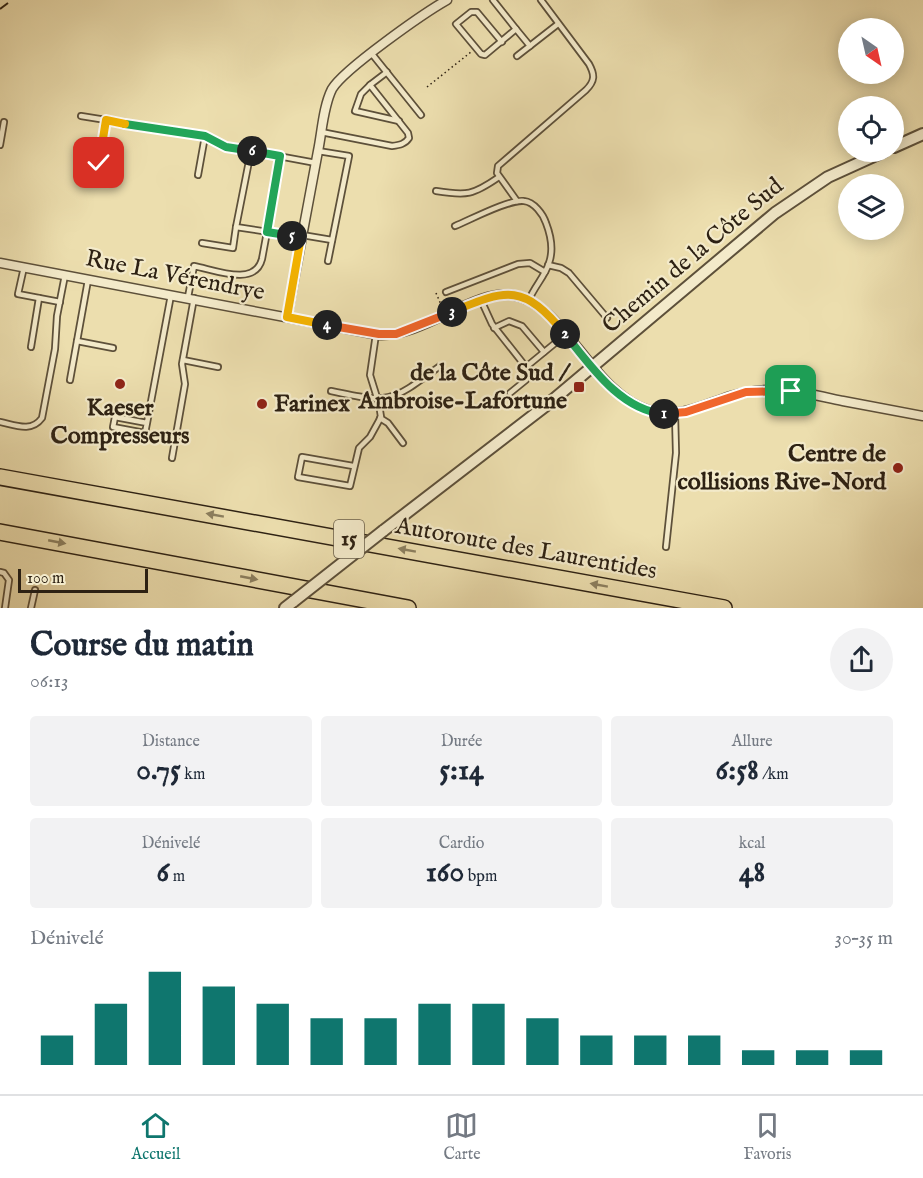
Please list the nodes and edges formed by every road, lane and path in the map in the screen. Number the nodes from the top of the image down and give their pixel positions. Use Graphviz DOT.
graph roads {
  1 [pos="447,0"];
  2 [pos="493,0"];
  3 [pos="541,0"];
  4 [pos="558,24"];
  5 [pos="516,29"];
  6 [pos="502,42"];
  7 [pos="530,46"];
  8 [pos="372,54"];
  9 [pos="468,55"];
  10 [pos="517,56"];
  11 [pos="387,72"];
  12 [pos="370,85"];
  13 [pos="427,87"];
  14 [pos="421,115"];
  15 [pos="81,116"];
  16 [pos="106,120"];
  17 [pos="399,121"];
  18 [pos="4,122"];
  19 [pos="321,132"];
  20 [pos="923,134"];
  21 [pos="205,136"];
  22 [pos="904,143"];
  23 [pos="0,145"];
  24 [pos="251,151"];
  25 [pos="318,151"];
  26 [pos="280,156"];
  27 [pos="861,162"];
  28 [pos="99,163"];
  29 [pos="316,163"];
  30 [pos="198,175"];
  31 [pos="499,177"];
  32 [pos="436,191"];
  33 [pos="517,201"];
  34 [pos="455,226"];
  35 [pos="236,227"];
  36 [pos="267,232"];
  37 [pos="301,236"];
  38 [pos="332,240"];
  39 [pos="202,243"];
  40 [pos="328,261"];
  41 [pos="0,263"];
  42 [pos="548,265"];
  43 [pos="24,267"];
  44 [pos="545,272"];
  45 [pos="65,275"];
  46 [pos="88,279"];
  47 [pos="446,292"];
  48 [pos="436,293"];
  49 [pos="172,294"];
  50 [pos="39,298"];
  51 [pos="191,298"];
  52 [pos="481,300"];
  53 [pos="529,300"];
  54 [pos="60,302"];
  55 [pos="442,308"];
  56 [pos="287,317"];
  57 [pos="607,318"];
  58 [pos="494,328"];
  59 [pos="376,334"];
  60 [pos="565,335"];
  61 [pos="77,341"];
  62 [pos="30,347"];
  63 [pos="112,348"];
  64 [pos="544,352"];
  65 [pos="183,360"];
  66 [pos="440,366"];
  67 [pos="218,367"];
  68 [pos="526,367"];
  69 [pos="593,367"];
  70 [pos="70,380"];
  71 [pos="331,391"];
  72 [pos="510,393"];
  73 [pos="377,399"];
  74 [pos="675,414"];
  75 [pos="923,416"];
  76 [pos="380,418"];
  77 [pos="0,422"];
  78 [pos="147,423"];
  79 [pos="403,443"];
  80 [pos="172,458"];
  81 [pos="353,466"];
  82 [pos="0,477"];
  83 [pos="0,532"];
  84 [pos="666,547"];
  85 [pos="0,572"];
  86 [pos="35,590"];
  87 [pos="5,608"];
  88 [pos="31,608"];
  89 [pos="285,608"];
  90 [pos="408,608"];
  91 [pos="724,608"];
  1 -- 8 [label="street"];
  2 -- 5 [label="lane"];
  3 -- 4 [label="lane"];
  4 -- 7 [label="lane"];
  4 -- 31 [label="lane"];
  5 -- 6 [label="lane"];
  5 -- 7 [label="lane"];
  6 -- 6 [label="lane"];
  7 -- 10 [label="lane"];
  8 -- 11 [label="lane"];
  8 -- 19 [label="street"];
  9 -- 13 [label="path"];
  11 -- 12 [label="lane"];
  11 -- 14 [label="lane"];
  12 -- 17 [label="lane"];
  12 -- 17 [label="lane"];
  15 -- 16 [label="lane"];
  16 -- 21 [label="lane"];
  16 -- 28 [label="lane"];
  17 -- 19 [label="lane"];
  18 -- 23 [label="lane"];
  19 -- 25 [label="street"];
  20 -- 22 [label="street"];
  21 -- 24 [label="lane"];
  21 -- 30 [label="lane"];
  24 -- 26 [label="lane"];
  24 -- 35 [label="lane"];
  25 -- 29 [label="street"];
  25 -- 38 [label="lane"];
  26 -- 29 [label="lane"];
  26 -- 36 [label="lane"];
  27 -- 69 [label="street, Chemin de la Côte Sud"];
  29 -- 37 [label="street"];
  31 -- 32 [label="lane"];
  31 -- 33 [label="lane"];
  33 -- 34 [label="lane"];
  33 -- 42 [label="lane"];
  35 -- 36 [label="lane"];
  35 -- 39 [label="lane"];
  36 -- 37 [label="lane"];
  36 -- 51 [label="lane"];
  37 -- 38 [label="lane"];
  37 -- 56 [label="street"];
  38 -- 40 [label="lane"];
  41 -- 43 [label="street, Rue La Vérendrye"];
  42 -- 44 [label="lane"];
  42 -- 57 [label="lane"];
  43 -- 45 [label="street, Rue La Vérendrye"];
  43 -- 50 [label="lane"];
  44 -- 47 [label="lane"];
  44 -- 53 [label="lane"];
  45 -- 46 [label="street, Rue La Vérendrye"];
  45 -- 54 [label="lane"];
  46 -- 49 [label="street, Rue La Vérendrye"];
  46 -- 61 [label="lane"];
  48 -- 55 [label="path"];
  49 -- 51 [label="street, Rue La Vérendrye"];
  49 -- 78 [label="lane"];
  50 -- 54 [label="lane"];
  50 -- 62 [label="lane"];
  51 -- 56 [label="street, Rue La Vérendrye"];
  51 -- 65 [label="lane"];
  52 -- 53 [label="street, Rue La Vérendrye"];
  52 -- 58 [label="lane"];
  52 -- 59 [label="street, Rue La Vérendrye"];
  53 -- 60 [label="street"];
  54 -- 77 [label="lane"];
  56 -- 59 [label="street, Rue La Vérendrye"];
  58 -- 64 [label="lane"];
  58 -- 68 [label="lane"];
  59 -- 73 [label="lane"];
  60 -- 64 [label="lane"];
  60 -- 69 [label="street"];
  61 -- 63 [label="lane"];
  61 -- 70 [label="lane"];
  64 -- 68 [label="lane"];
  65 -- 67 [label="lane"];
  65 -- 80 [label="lane"];
  66 -- 73 [label="lane"];
  68 -- 72 [label="lane"];
  69 -- 74 [label="street"];
  69 -- 89 [label="street, Chemin de la Côte Sud, bridge"];
  71 -- 73 [label="lane"];
  73 -- 76 [label="lane"];
  74 -- 75 [label="street"];
  74 -- 84 [label="lane"];
  76 -- 79 [label="lane"];
  76 -- 81 [label="lane"];
  78 -- 78 [label="lane"];
  81 -- 81 [label="lane"];
  91 -- 82 [label="highway, Autoroute des Laurentides / 15, one-way"];
  83 -- 90 [label="highway, 15, one-way"];
  85 -- 87 [label="lane"];
  86 -- 88 [label="lane"];
}
